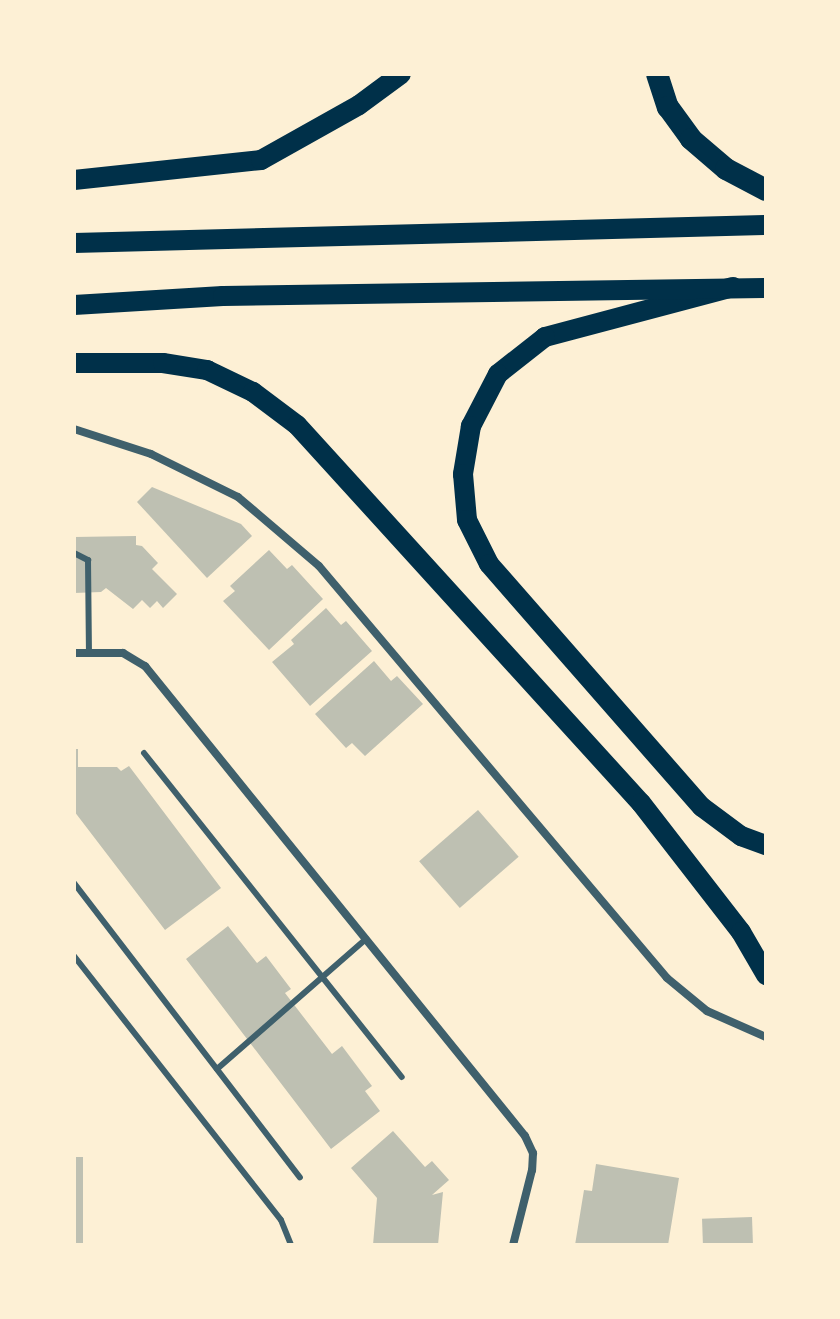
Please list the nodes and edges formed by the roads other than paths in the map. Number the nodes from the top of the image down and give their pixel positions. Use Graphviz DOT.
graph roads {
  1 [pos="401,74"];
  2 [pos="657,74"];
  3 [pos="74,180"];
  4 [pos="766,190"];
  5 [pos="766,225"];
  6 [pos="74,243"];
  7 [pos="733,287"];
  8 [pos="766,288"];
  9 [pos="74,305"];
  10 [pos="74,363"];
  11 [pos="74,429"];
  12 [pos="74,553"];
  13 [pos="74,653"];
  14 [pos="89,653"];
  15 [pos="144,753"];
  16 [pos="766,845"];
  17 [pos="74,883"];
  18 [pos="366,939"];
  19 [pos="74,956"];
  20 [pos="766,975"];
  21 [pos="323,977"];
  22 [pos="766,1037"];
  23 [pos="217,1069"];
  24 [pos="402,1077"];
  25 [pos="300,1177"];
  26 [pos="291,1245"];
  27 [pos="513,1245"];
  1 -- 3 [label="main road"];
  2 -- 4 [label="highway"];
  5 -- 6 [label="main road"];
  7 -- 8 [label="main road"];
  7 -- 9 [label="main road"];
  7 -- 16 [label="main road"];
  10 -- 20 [label="main road"];
  11 -- 22 [label="street"];
  12 -- 14 [label="lane"];
  13 -- 14 [label="street"];
  14 -- 18 [label="street"];
  15 -- 21 [label="lane"];
  17 -- 23 [label="lane"];
  18 -- 21 [label="lane"];
  18 -- 27 [label="street"];
  19 -- 26 [label="lane"];
  21 -- 23 [label="lane"];
  21 -- 24 [label="lane"];
  23 -- 25 [label="lane"];
}
